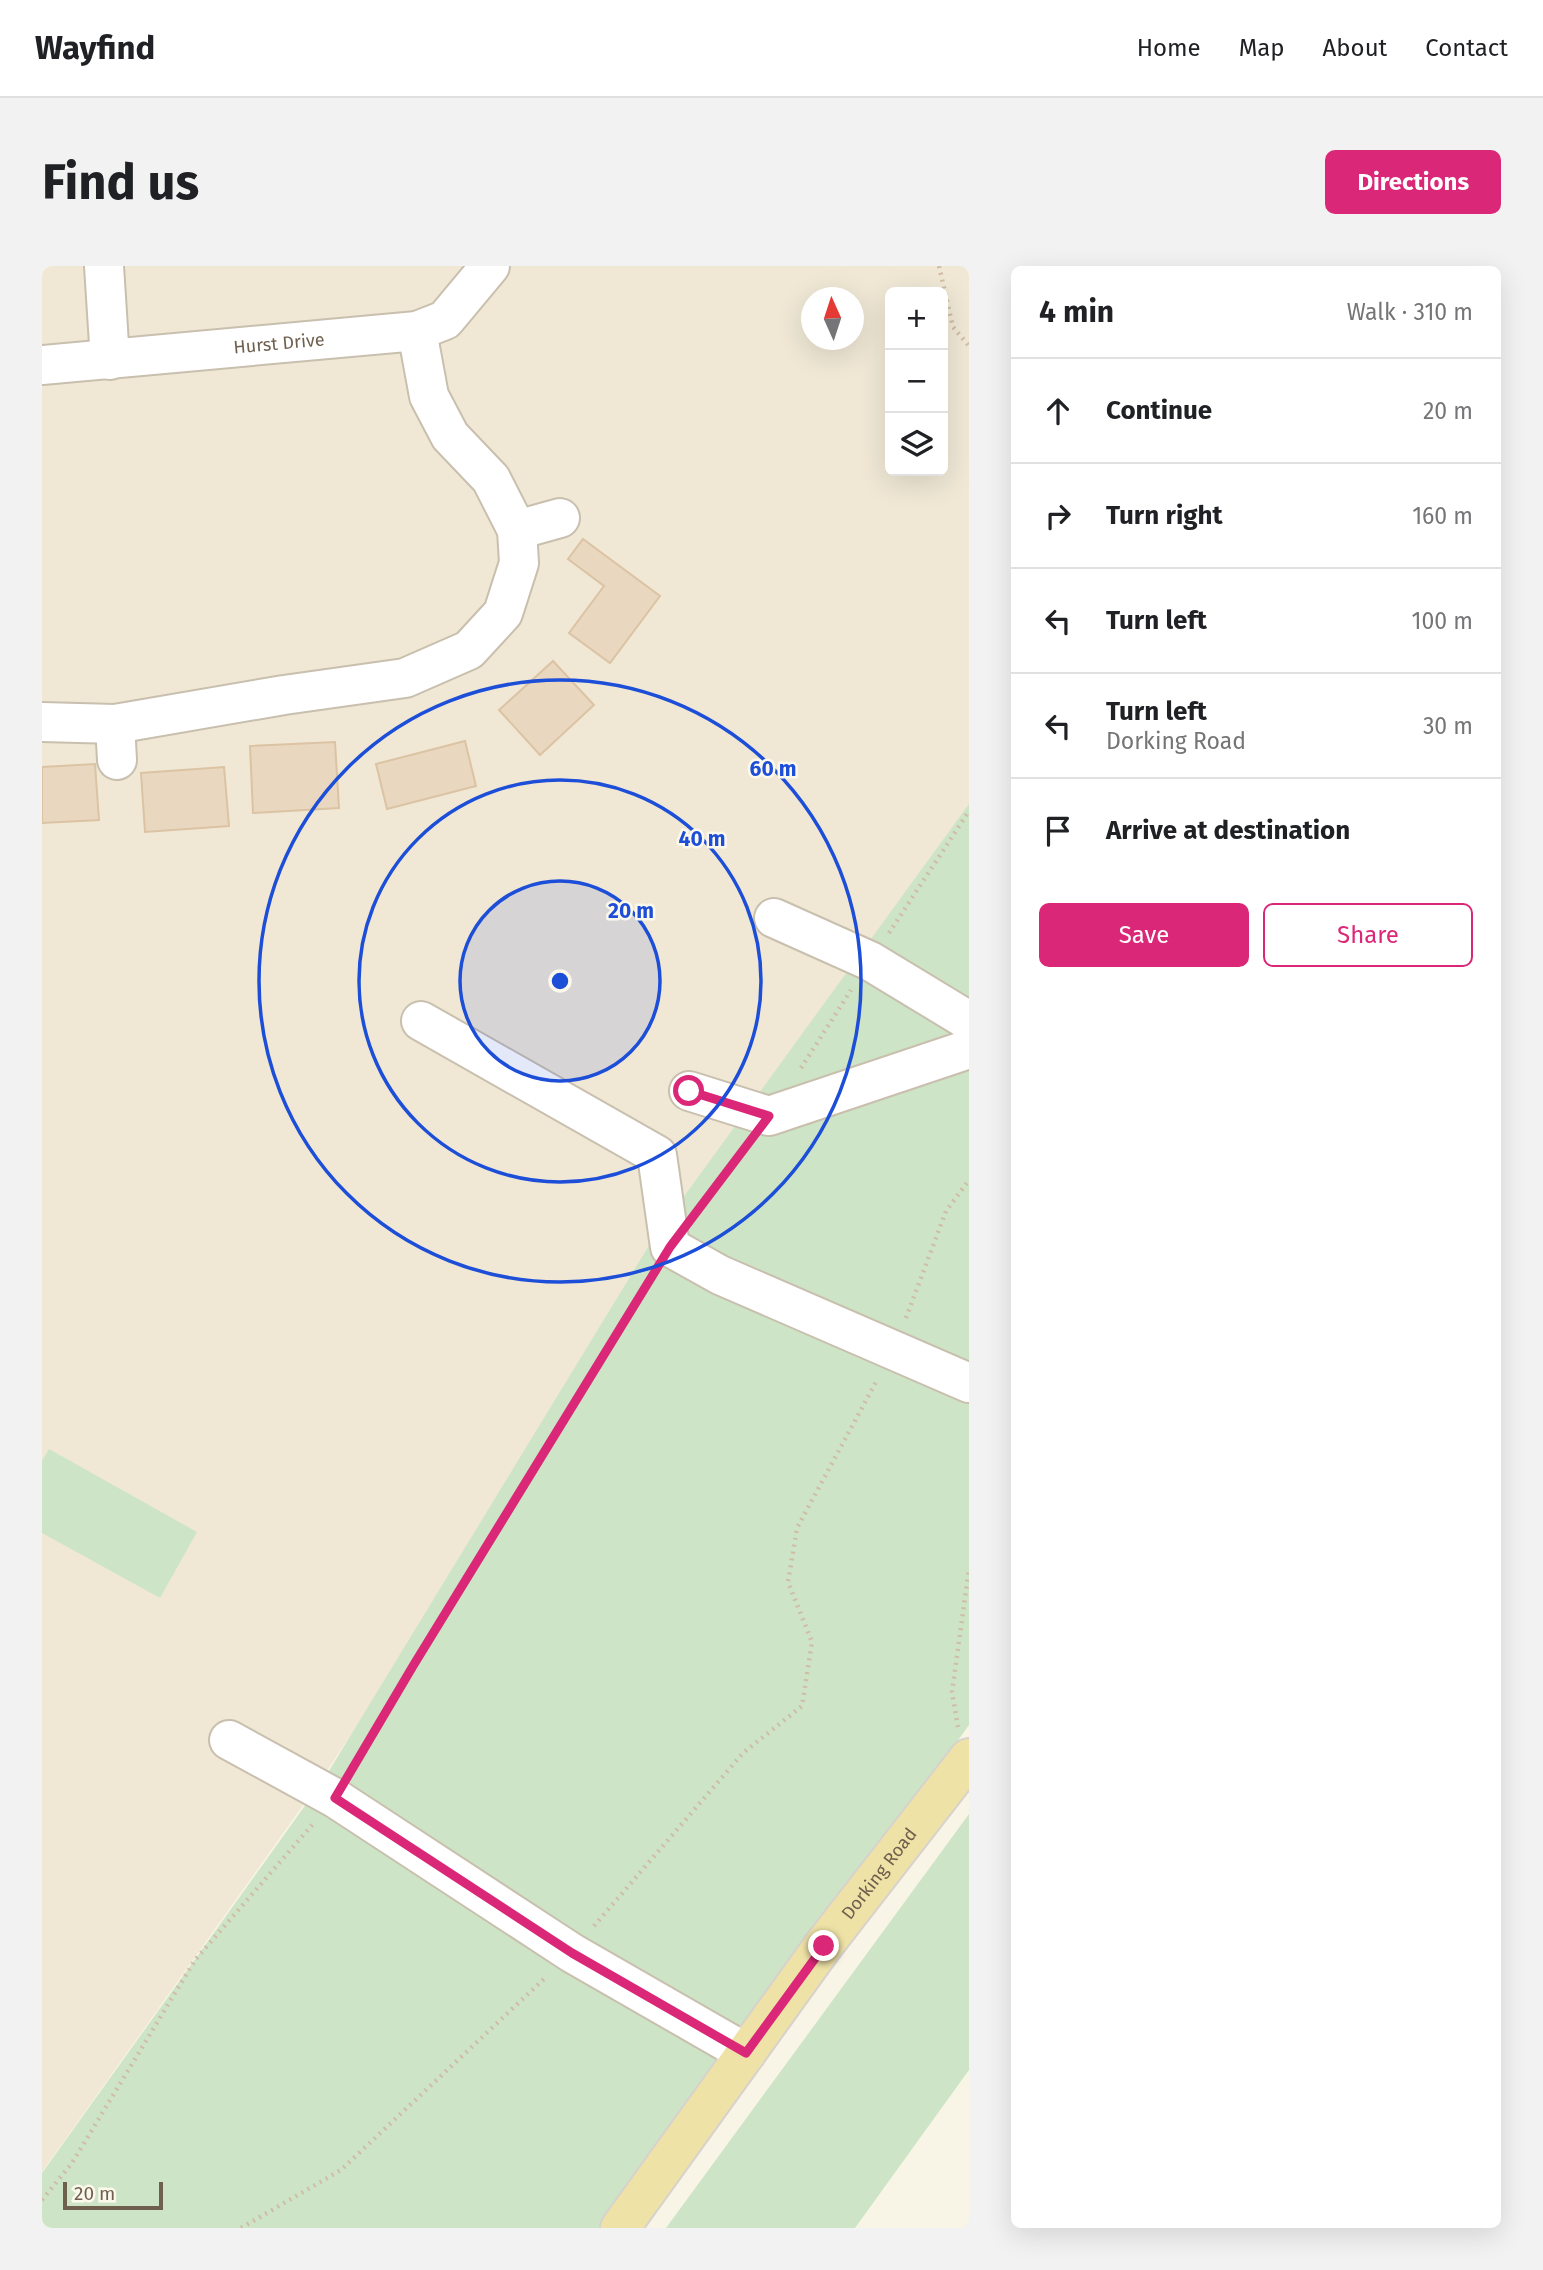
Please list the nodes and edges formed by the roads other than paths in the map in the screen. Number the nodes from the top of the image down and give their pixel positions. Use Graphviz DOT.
graph roads {
  1 [pos="104,266"];
  2 [pos="490,266"];
  3 [pos="417,331"];
  4 [pos="110,360"];
  5 [pos="42,365"];
  6 [pos="560,517"];
  7 [pos="517,530"];
  8 [pos="42,722"];
  9 [pos="774,918"];
  10 [pos="421,1021"];
  11 [pos="969,1021"];
  12 [pos="969,1049"];
  13 [pos="689,1091"];
  14 [pos="969,1383"];
  15 [pos="229,1740"];
  16 [pos="966,1762"];
  17 [pos="746,2053"];
  18 [pos="620,2228"];
  1 -- 4 [label="street"];
  2 -- 3 [label="street, Hurst Drive"];
  3 -- 4 [label="street, Hurst Drive"];
  3 -- 7 [label="street"];
  4 -- 5 [label="street, Hurst Drive"];
  6 -- 7 [label="street"];
  7 -- 8 [label="street"];
  9 -- 11 [label="street"];
  10 -- 14 [label="street"];
  12 -- 13 [label="street"];
  15 -- 17 [label="street"];
  16 -- 17 [label="main road, Dorking Road"];
  17 -- 18 [label="main road, Dorking Road"];
}
